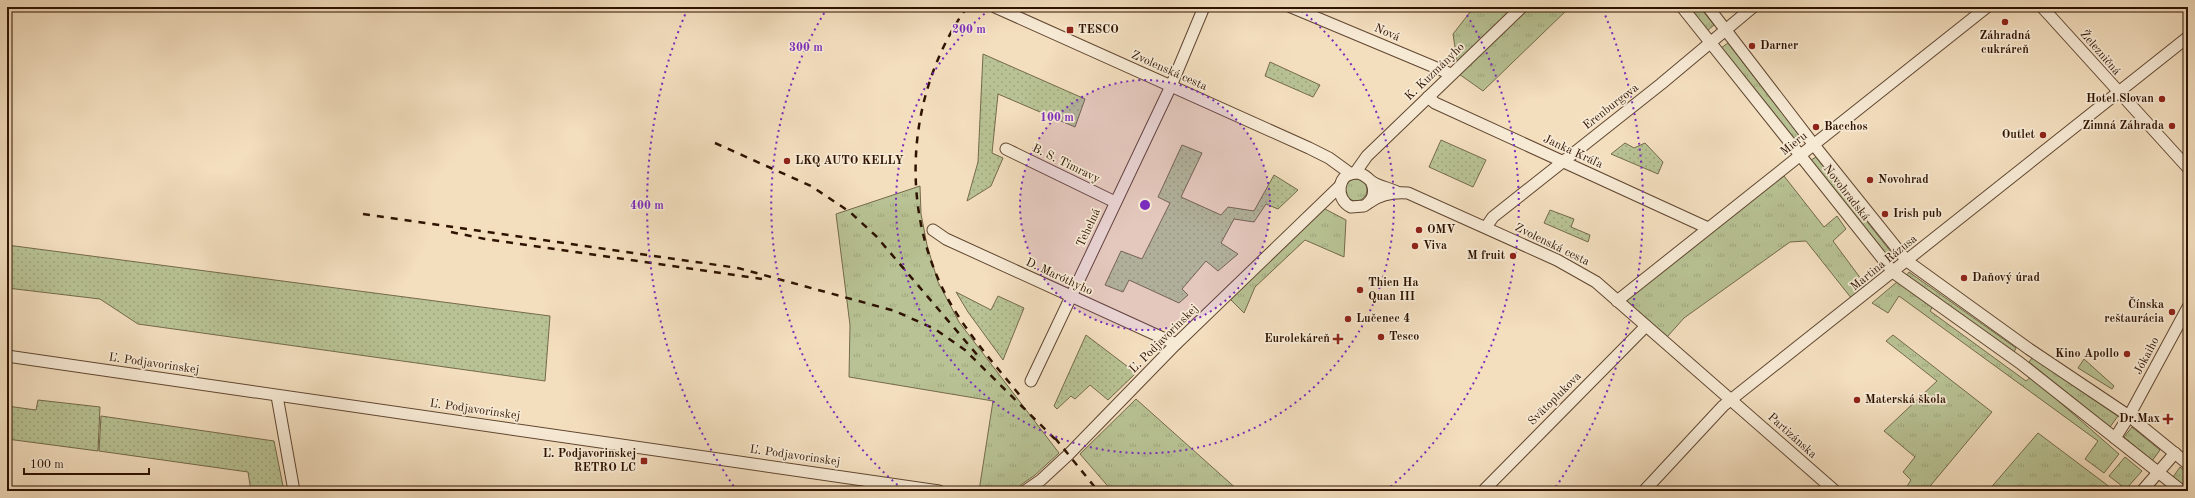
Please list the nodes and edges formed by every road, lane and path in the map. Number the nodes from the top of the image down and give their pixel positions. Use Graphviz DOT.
graph roads {
  1 [pos="995,7"];
  2 [pos="1204,7"];
  3 [pos="1292,7"];
  4 [pos="1522,7"];
  5 [pos="1682,7"];
  6 [pos="1708,7"];
  7 [pos="1753,7"];
  8 [pos="1987,7"];
  9 [pos="2042,7"];
  10 [pos="1724,30"];
  11 [pos="2188,37"];
  12 [pos="1710,42"];
  13 [pos="1451,74"];
  14 [pos="1171,86"];
  15 [pos="2118,92"];
  16 [pos="1428,97"];
  17 [pos="1814,145"];
  18 [pos="1006,149"];
  19 [pos="1800,155"];
  20 [pos="1367,156"];
  21 [pos="1333,160"];
  22 [pos="1563,161"];
  23 [pos="2188,168"];
  24 [pos="1353,174"];
  25 [pos="1369,179"];
  26 [pos="1341,184"];
  27 [pos="1397,192"];
  28 [pos="1115,202"];
  29 [pos="1343,202"];
  30 [pos="1370,202"];
  31 [pos="1320,204"];
  32 [pos="1486,227"];
  33 [pos="1708,228"];
  34 [pos="933,230"];
  35 [pos="1907,261"];
  36 [pos="1894,272"];
  37 [pos="1072,297"];
  38 [pos="1617,301"];
  39 [pos="2188,307"];
  40 [pos="1646,326"];
  41 [pos="1176,344"];
  42 [pos="2029,349"];
  43 [pos="7,356"];
  44 [pos="2020,363"];
  45 [pos="1031,381"];
  46 [pos="277,396"];
  47 [pos="1732,399"];
  48 [pos="2129,416"];
  49 [pos="2115,438"];
  50 [pos="2175,453"];
  51 [pos="2188,464"];
  52 [pos="2158,472"];
  53 [pos="294,491"];
  54 [pos="939,491"];
  55 [pos="1025,491"];
  56 [pos="1483,491"];
  57 [pos="1644,491"];
  58 [pos="1835,491"];
  59 [pos="2142,491"];
  60 [pos="2182,491"];
  1 -- 14 [label="street, Zvolenská cesta"];
  2 -- 14 [label="street"];
  3 -- 13 [label="street, Nová"];
  4 -- 13 [label="street, K. Kuzmányho"];
  5 -- 12 [label="street, Novohradská"];
  6 -- 10 [label="street, Novohradská"];
  7 -- 10 [label="street, Erenburgova"];
  8 -- 17 [label="street, Mieru"];
  9 -- 15 [label="street, Železničná"];
  10 -- 12 [label="street, Erenburgova"];
  10 -- 17 [label="street, Novohradská"];
  11 -- 15 [label="street, Martina Rázusa"];
  12 -- 19 [label="street, Novohradská"];
  12 -- 22 [label="street, Erenburgova"];
  13 -- 16 [label="street, K. Kuzmányho"];
  14 -- 21 [label="street, Zvolenská cesta"];
  14 -- 28 [label="street, Tehelná"];
  15 -- 23 [label="street, Železničná"];
  15 -- 35 [label="street, Martina Rázusa"];
  16 -- 20 [label="street, K. Kuzmányho"];
  16 -- 22 [label="street, Janka Kráľa"];
  17 -- 19 [label="street, Mieru"];
  17 -- 35 [label="street, Novohradská"];
  18 -- 28 [label="street, B. S. Timravy"];
  19 -- 33 [label="street, Mieru"];
  19 -- 36 [label="street, Novohradská"];
  20 -- 21 [label="street, K. Kuzmányho"];
  20 -- 24 [label="street, K. Kuzmányho"];
  20 -- 25 [label="street"];
  21 -- 24 [label="street, Zvolenská cesta"];
  21 -- 26 [label="street"];
  22 -- 32 [label="street, Erenburgova"];
  22 -- 33 [label="street, Janka Kráľa"];
  24 -- 25 [label="street, Zvolenská cesta"];
  24 -- 26 [label="street"];
  25 -- 27 [label="street, Zvolenská cesta"];
  25 -- 30 [label="street"];
  26 -- 29 [label="street"];
  26 -- 31 [label="street, Ľ. Podjavorinskej"];
  27 -- 30 [label="street, Zvolenská cesta"];
  27 -- 32 [label="street, Zvolenská cesta"];
  28 -- 37 [label="street, Tehelná"];
  29 -- 30 [label="street, Zvolenská cesta"];
  29 -- 31 [label="street"];
  31 -- 41 [label="street, Ľ. Podjavorinskej"];
  32 -- 38 [label="street, Zvolenská cesta"];
  33 -- 38 [label="street, Mieru"];
  34 -- 37 [label="street, D. Maróthyho"];
  35 -- 36 [label="street, Martina Rázusa"];
  35 -- 42 [label="street, Novohradská"];
  36 -- 44 [label="street, Novohradská"];
  36 -- 47 [label="street, Martina Rázusa"];
  37 -- 41 [label="street, D. Maróthyho"];
  37 -- 45 [label="street, Tehelná"];
  38 -- 40 [label="street, Zvolenská cesta"];
  39 -- 48 [label="street, Jókaiho"];
  40 -- 47 [label="street, Zvolenská cesta"];
  40 -- 56 [label="street, Svätoplukova"];
  41 -- 55 [label="street, Ľ. Podjavorinskej"];
  42 -- 44 [label="street"];
  42 -- 48 [label="street, Novohradská"];
  43 -- 46 [label="street, Ľ. Podjavorinskej"];
  44 -- 49 [label="street, Novohradská"];
  46 -- 53 [label="street"];
  46 -- 54 [label="street, Ľ. Podjavorinskej"];
  47 -- 57 [label="street, Martina Rázusa"];
  47 -- 58 [label="street, Partizánska"];
  48 -- 49 [label="street"];
  48 -- 50 [label="street, Novohradská"];
  49 -- 52 [label="street, Novohradská"];
  50 -- 51 [label="street, Novohradská"];
  50 -- 52 [label="street"];
  52 -- 59 [label="street"];
  52 -- 60 [label="street, Novohradská"];
}
